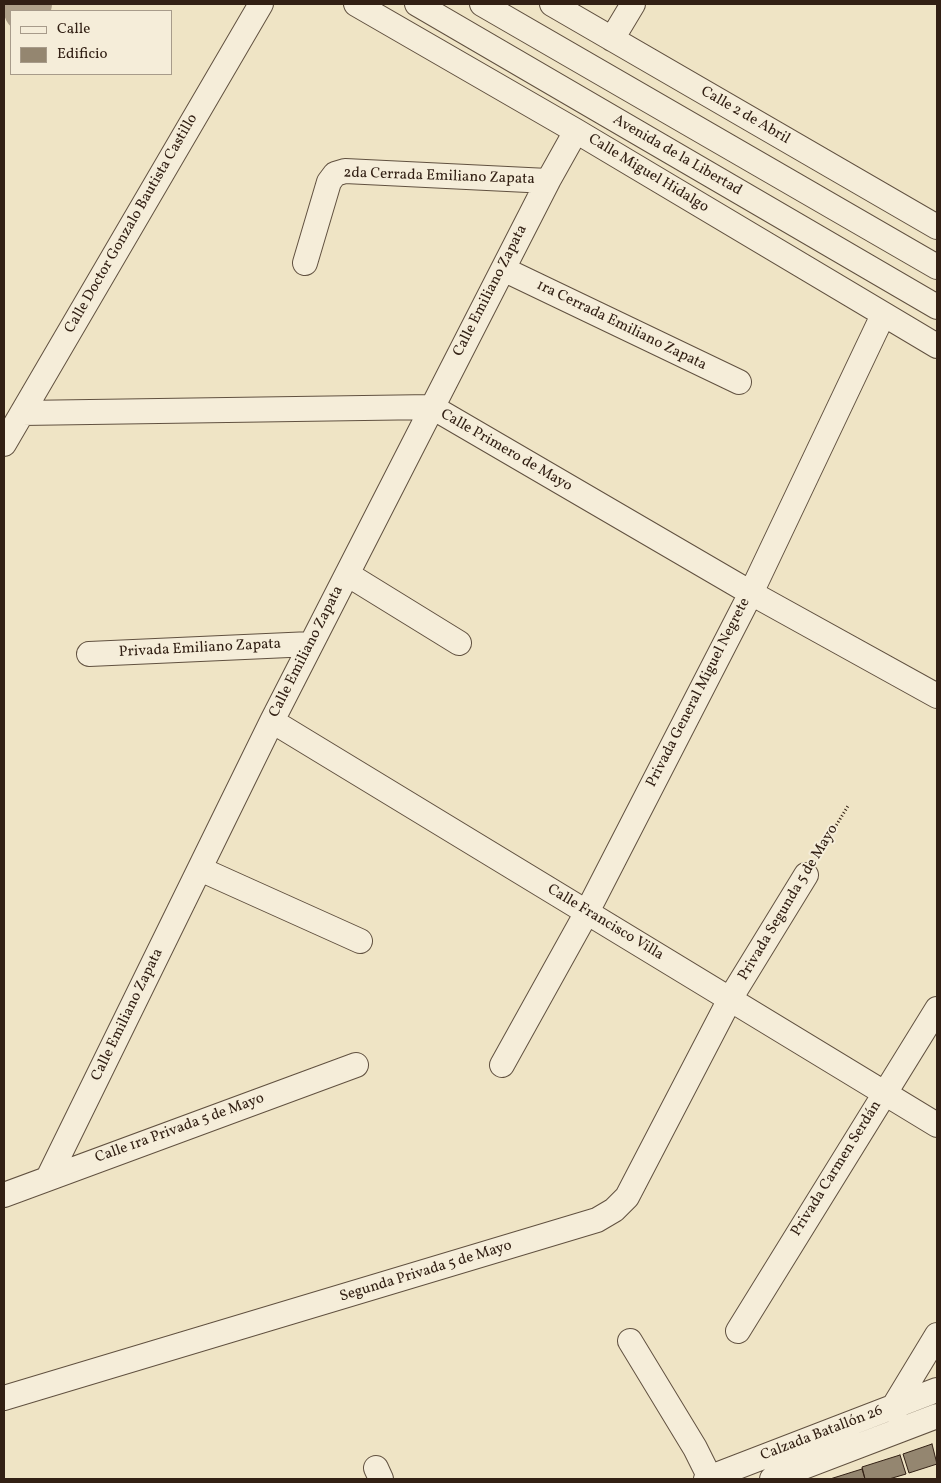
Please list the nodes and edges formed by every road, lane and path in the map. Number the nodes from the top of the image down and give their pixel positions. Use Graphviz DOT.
graph roads {
  1 [pos="261,4"];
  2 [pos="356,4"];
  3 [pos="417,4"];
  4 [pos="482,4"];
  5 [pos="552,4"];
  6 [pos="633,4"];
  7 [pos="448,12"];
  8 [pos="612,39"];
  9 [pos="576,131"];
  10 [pos="548,180"];
  11 [pos="935,222"];
  12 [pos="305,263"];
  13 [pos="937,266"];
  14 [pos="503,269"];
  15 [pos="937,307"];
  16 [pos="883,315"];
  17 [pos="937,346"];
  18 [pos="739,382"];
  19 [pos="432,407"];
  20 [pos="22,413"];
  21 [pos="4,444"];
  22 [pos="347,574"];
  23 [pos="751,593"];
  24 [pos="459,643"];
  25 [pos="311,644"];
  26 [pos="89,654"];
  27 [pos="937,696"];
  28 [pos="272,721"];
  29 [pos="848,806"];
  30 [pos="200,868"];
  31 [pos="806,875"];
  32 [pos="587,912"];
  33 [pos="360,941"];
  34 [pos="730,999"];
  35 [pos="937,1009"];
  36 [pos="356,1065"];
  37 [pos="502,1065"];
  38 [pos="884,1093"];
  39 [pos="937,1125"];
  40 [pos="48,1178"];
  41 [pos="4,1195"];
  42 [pos="738,1331"];
  43 [pos="937,1335"];
  44 [pos="630,1341"];
  45 [pos="937,1390"];
  46 [pos="4,1398"];
  47 [pos="894,1406"];
  48 [pos="937,1416"];
  49 [pos="898,1430"];
  50 [pos="708,1478"];
  51 [pos="772,1479"];
  1 -- 20 [label="street, Calle Doctor Gonzalo Bautista Castillo"];
  2 -- 9 [label="street, Calle Miguel Hidalgo"];
  3 -- 7 [label="street, Avenida de la Libertad"];
  4 -- 13 [label="street"];
  5 -- 8 [label="street, Calle 2 de Abril"];
  6 -- 8 [label="street"];
  7 -- 15 [label="street, Avenida de la Libertad"];
  8 -- 11 [label="street, Calle 2 de Abril"];
  9 -- 10 [label="street, Calle Emiliano Zapata"];
  9 -- 16 [label="street, Calle Miguel Hidalgo"];
  10 -- 12 [label="street, 2da Cerrada Emiliano Zapata"];
  10 -- 14 [label="street, Calle Emiliano Zapata"];
  14 -- 18 [label="street, 1ra Cerrada Emiliano Zapata"];
  14 -- 19 [label="street, Calle Emiliano Zapata"];
  16 -- 17 [label="street, Calle Miguel Hidalgo"];
  16 -- 23 [label="street, Privada General Miguel Negrete"];
  19 -- 20 [label="street, Calle Primero de Mayo"];
  19 -- 22 [label="street, Calle Emiliano Zapata"];
  19 -- 23 [label="street, Calle Primero de Mayo"];
  20 -- 21 [label="street, Calle Doctor Gonzalo Bautista Castillo"];
  22 -- 24 [label="street"];
  22 -- 25 [label="street, Calle Emiliano Zapata"];
  23 -- 27 [label="street, Calle Primero de Mayo"];
  23 -- 32 [label="street, Privada General Miguel Negrete"];
  25 -- 26 [label="street, Privada Emiliano Zapata"];
  25 -- 28 [label="street, Calle Emiliano Zapata"];
  28 -- 30 [label="street, Calle Emiliano Zapata"];
  28 -- 32 [label="street, Calle Francisco Villa"];
  29 -- 31 [label="path, Privada Segunda 5 de Mayo"];
  30 -- 33 [label="street"];
  30 -- 40 [label="street, Calle Emiliano Zapata"];
  31 -- 34 [label="street, Privada Segunda 5 de Mayo"];
  32 -- 34 [label="street, Calle Francisco Villa"];
  32 -- 37 [label="street, Privada General Miguel Negrete"];
  34 -- 38 [label="street, Calle Francisco Villa"];
  34 -- 46 [label="street, Segunda Privada 5 de Mayo"];
  35 -- 38 [label="street, Privada Carmen Serdán"];
  36 -- 40 [label="street, Calle 1ra Privada 5 de Mayo"];
  38 -- 39 [label="street, Calle Francisco Villa"];
  38 -- 42 [label="street, Privada Carmen Serdán"];
  40 -- 41 [label="street, Calle 1ra Privada 5 de Mayo"];
  43 -- 47 [label="street"];
  44 -- 50 [label="street"];
  45 -- 47 [label="street, Calzada Batallón 26"];
  47 -- 49 [label="street"];
  47 -- 50 [label="street, Calzada Batallón 26"];
  48 -- 49 [label="street, Calzada Batallón 26"];
  49 -- 51 [label="street, Calzada Batallón 26"];
}
